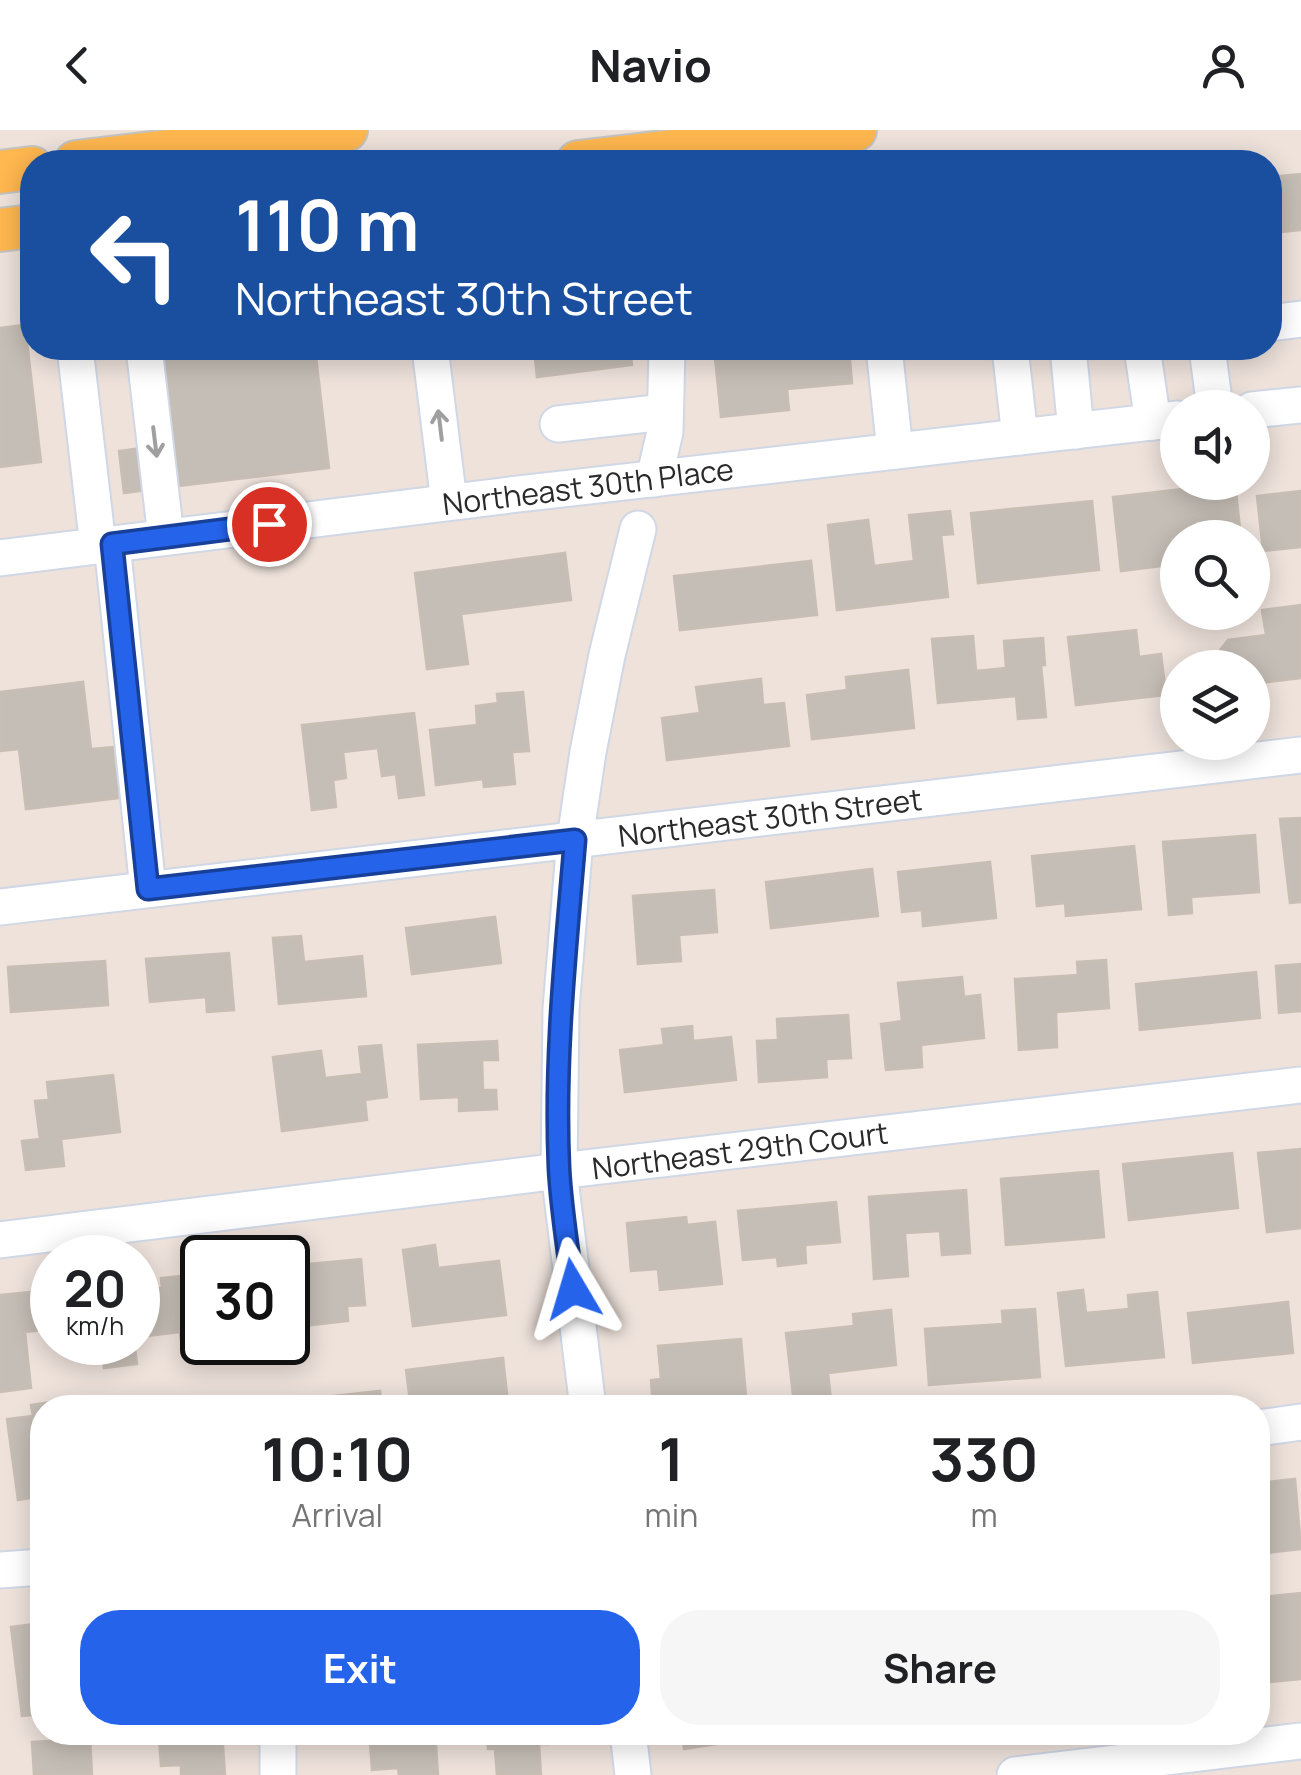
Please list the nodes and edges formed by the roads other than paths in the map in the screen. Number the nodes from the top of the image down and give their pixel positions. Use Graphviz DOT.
graph roads {
  1 [pos="346,130"];
  2 [pos="856,130"];
  3 [pos="177,150"];
  4 [pos="710,150"];
  5 [pos="77,360"];
  6 [pos="145,360"];
  7 [pos="431,360"];
  8 [pos="667,360"];
  9 [pos="885,360"];
  10 [pos="1011,360"];
  11 [pos="1069,360"];
  12 [pos="1146,360"];
  13 [pos="1209,360"];
  14 [pos="1213,390"];
  15 [pos="1160,404"];
  16 [pos="1301,405"];
  17 [pos="1270,408"];
  18 [pos="665,412"];
  19 [pos="1160,421"];
  20 [pos="558,424"];
  21 [pos="1076,430"];
  22 [pos="1020,437"];
  23 [pos="895,451"];
  24 [pos="654,479"];
  25 [pos="449,502"];
  26 [pos="638,529"];
  27 [pos="166,537"];
  28 [pos="105,545"];
  29 [pos="0,558"];
  30 [pos="1301,755"];
  31 [pos="575,840"];
  32 [pos="148,889"];
  33 [pos="0,906"];
  34 [pos="1301,1086"];
  35 [pos="559,1171"];
  36 [pos="0,1240"];
  37 [pos="586,1395"];
  38 [pos="1301,1422"];
  39 [pos="1270,1426"];
  40 [pos="30,1568"];
  41 [pos="0,1570"];
  42 [pos="1301,1740"];
  43 [pos="1270,1744"];
  44 [pos="278,1745"];
  45 [pos="630,1745"];
  46 [pos="1260,1745"];
  47 [pos="278,1775"];
  48 [pos="633,1775"];
  49 [pos="1015,1775"];
  1 -- 3 [label="main road"];
  2 -- 4 [label="main road"];
  5 -- 28 [label="street"];
  6 -- 27 [label="street, one-way"];
  25 -- 7 [label="street, one-way"];
  8 -- 18 [label="street"];
  9 -- 23 [label="street"];
  10 -- 22 [label="street"];
  11 -- 21 [label="street"];
  12 -- 15 [label="street"];
  13 -- 14 [label="street"];
  16 -- 17 [label="street"];
  18 -- 20 [label="street"];
  18 -- 24 [label="street"];
  19 -- 21 [label="street, Northeast 30th Place"];
  21 -- 22 [label="street, Northeast 30th Place"];
  22 -- 23 [label="street, Northeast 30th Place"];
  23 -- 24 [label="street, Northeast 30th Place"];
  24 -- 25 [label="street, Northeast 30th Place"];
  25 -- 27 [label="street, Northeast 30th Place"];
  26 -- 31 [label="street"];
  27 -- 28 [label="street, Northeast 30th Place"];
  28 -- 29 [label="street, Northeast 30th Place"];
  28 -- 32 [label="street"];
  30 -- 31 [label="street, Northeast 30th Street"];
  31 -- 32 [label="street, Northeast 30th Street"];
  31 -- 35 [label="street"];
  32 -- 33 [label="street, Northeast 30th Street"];
  34 -- 35 [label="street, Northeast 29th Court"];
  35 -- 36 [label="street, Northeast 29th Court"];
  35 -- 37 [label="street"];
  38 -- 39 [label="street"];
  40 -- 41 [label="street"];
  42 -- 43 [label="street"];
  44 -- 47 [label="street"];
  45 -- 48 [label="street"];
  46 -- 49 [label="street"];
}
